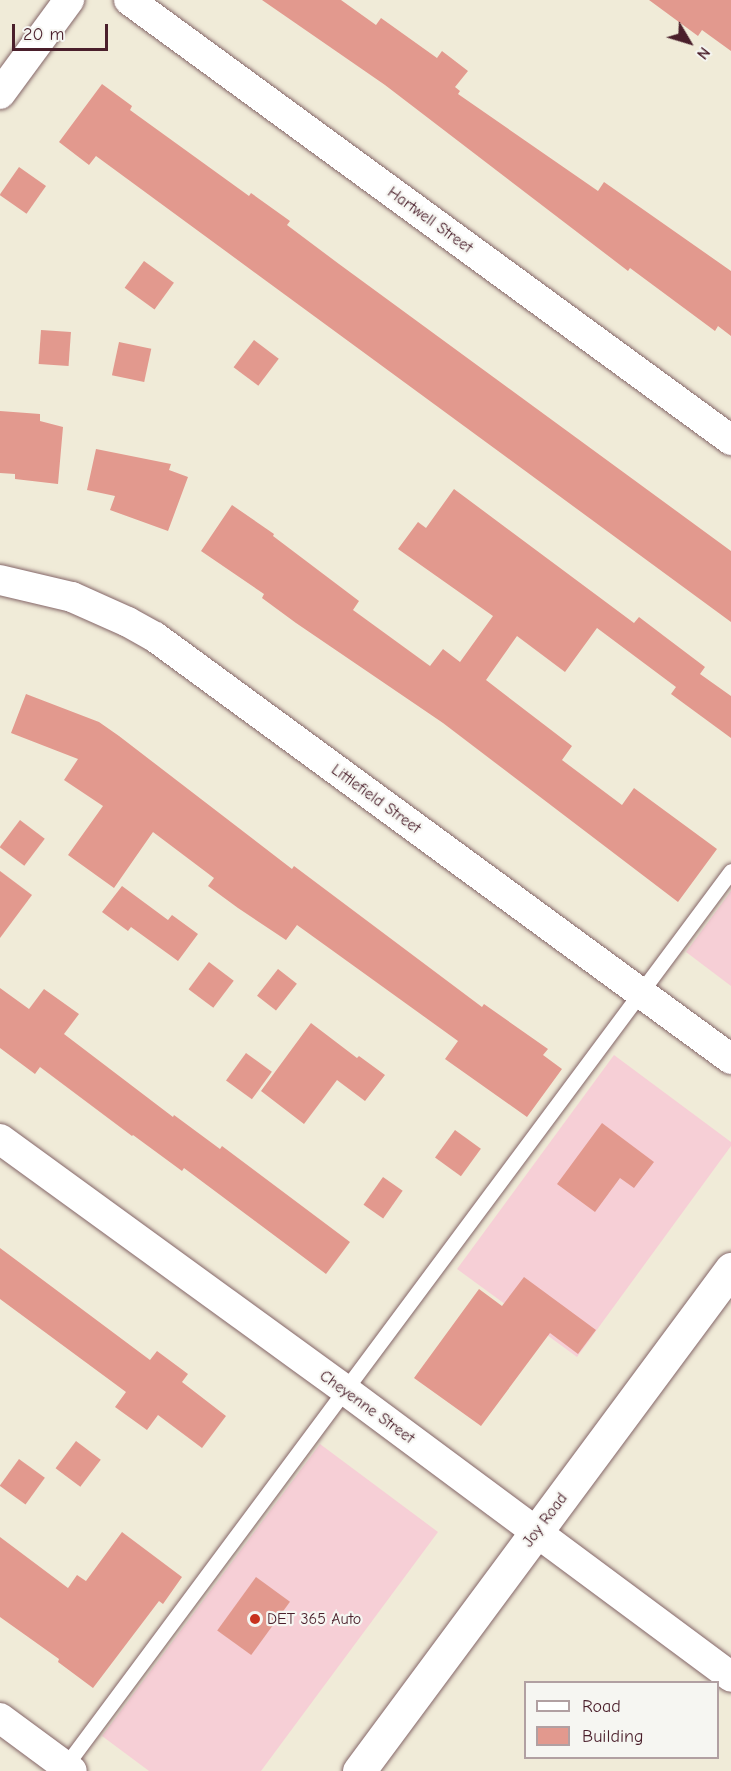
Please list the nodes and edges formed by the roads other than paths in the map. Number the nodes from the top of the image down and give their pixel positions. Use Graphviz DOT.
graph roads {
  1 [pos="69,0"];
  2 [pos="129,0"];
  3 [pos="0,94"];
  4 [pos="731,440"];
  5 [pos="0,580"];
  6 [pos="731,871"];
  7 [pos="640,992"];
  8 [pos="731,1059"];
  9 [pos="0,1139"];
  10 [pos="731,1269"];
  11 [pos="345,1390"];
  12 [pos="536,1532"];
  13 [pos="731,1677"];
  14 [pos="0,1718"];
  15 [pos="66,1769"];
  16 [pos="359,1771"];
  1 -- 3 [label="street"];
  2 -- 4 [label="street, Hartwell Street"];
  5 -- 7 [label="street, Littlefield Street"];
  6 -- 7 [label="lane"];
  7 -- 8 [label="street, Littlefield Street"];
  7 -- 11 [label="lane"];
  9 -- 11 [label="street, Cheyenne Street"];
  10 -- 12 [label="street, Joy Road"];
  11 -- 12 [label="street, Cheyenne Street"];
  11 -- 15 [label="lane"];
  12 -- 13 [label="street, Cheyenne Street"];
  12 -- 16 [label="street, Joy Road"];
  14 -- 15 [label="street"];
}
